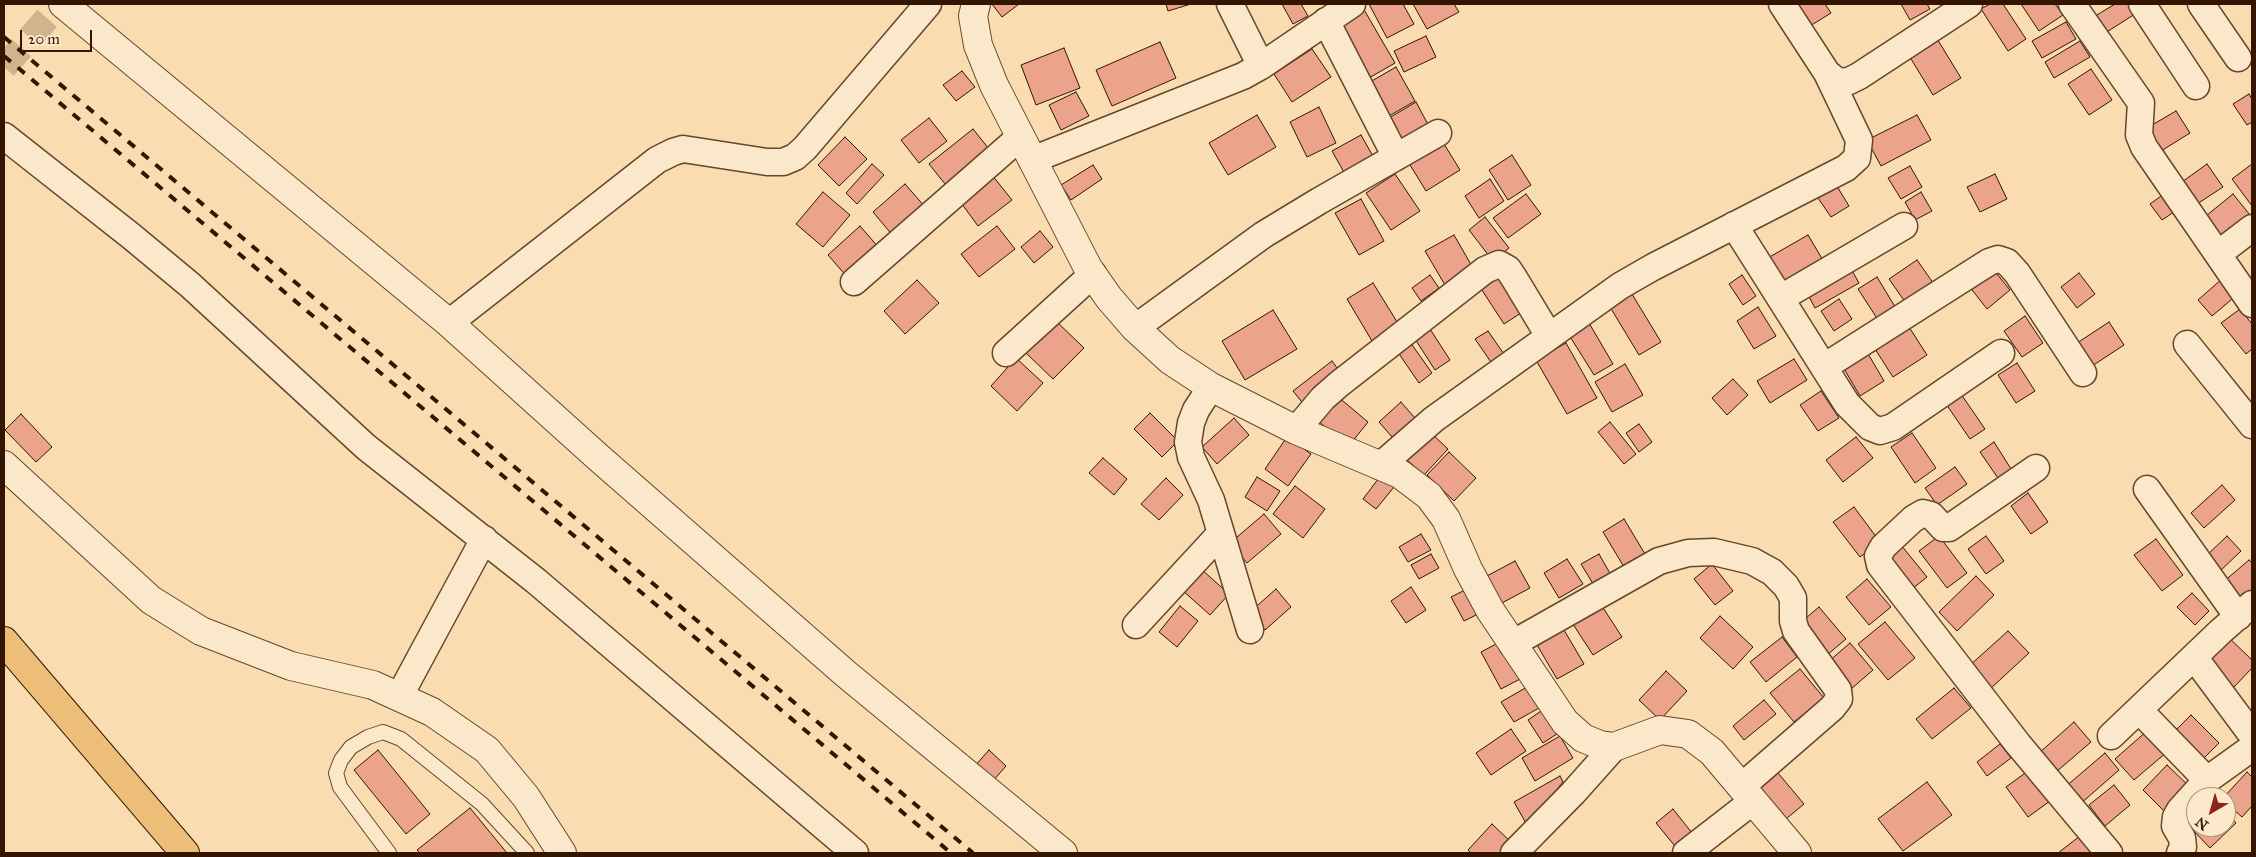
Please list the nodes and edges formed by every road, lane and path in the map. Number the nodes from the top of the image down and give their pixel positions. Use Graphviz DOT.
graph roads {
  1 [pos="63,4"];
  2 [pos="928,4"];
  3 [pos="976,4"];
  4 [pos="1230,4"];
  5 [pos="1352,4"];
  6 [pos="1782,4"];
  7 [pos="1969,4"];
  8 [pos="2072,4"];
  9 [pos="2142,4"];
  10 [pos="2201,4"];
  11 [pos="1326,21"];
  12 [pos="2238,58"];
  13 [pos="1261,66"];
  14 [pos="1828,74"];
  15 [pos="2196,86"];
  16 [pos="1438,133"];
  17 [pos="4,136"];
  18 [pos="1026,149"];
  19 [pos="1396,157"];
  20 [pos="1734,225"];
  21 [pos="1904,226"];
  22 [pos="2252,228"];
  23 [pos="2218,254"];
  24 [pos="1093,274"];
  25 [pos="854,282"];
  26 [pos="1780,298"];
  27 [pos="2252,304"];
  28 [pos="449,324"];
  29 [pos="1136,328"];
  30 [pos="1549,336"];
  31 [pos="2187,344"];
  32 [pos="1006,353"];
  33 [pos="2001,353"];
  34 [pos="1824,368"];
  35 [pos="2083,373"];
  36 [pos="1211,386"];
  37 [pos="2252,425"];
  38 [pos="1296,430"];
  39 [pos="4,465"];
  40 [pos="1380,466"];
  41 [pos="2036,468"];
  42 [pos="2147,489"];
  43 [pos="1221,533"];
  44 [pos="484,539"];
  45 [pos="2245,611"];
  46 [pos="1136,625"];
  47 [pos="1250,630"];
  48 [pos="4,641"];
  49 [pos="1512,644"];
  50 [pos="2194,657"];
  51 [pos="399,697"];
  52 [pos="2139,710"];
  53 [pos="2111,736"];
  54 [pos="2252,736"];
  55 [pos="1614,747"];
  56 [pos="2252,750"];
  57 [pos="2207,780"];
  58 [pos="1747,794"];
  59 [pos="185,853"];
  60 [pos="389,853"];
  61 [pos="527,853"];
  62 [pos="562,853"];
  63 [pos="856,853"];
  64 [pos="1063,853"];
  65 [pos="1514,853"];
  66 [pos="1686,853"];
  67 [pos="1797,853"];
  68 [pos="2109,853"];
  69 [pos="2180,853"];
  1 -- 28 [label="street"];
  2 -- 28 [label="street"];
  3 -- 18 [label="street"];
  4 -- 13 [label="street"];
  5 -- 11 [label="street"];
  6 -- 14 [label="street"];
  7 -- 14 [label="street"];
  8 -- 23 [label="street"];
  9 -- 15 [label="street"];
  10 -- 12 [label="street"];
  11 -- 13 [label="street"];
  11 -- 19 [label="street"];
  13 -- 18 [label="street"];
  14 -- 20 [label="street"];
  16 -- 19 [label="street"];
  17 -- 44 [label="street"];
  18 -- 24 [label="street"];
  18 -- 25 [label="street"];
  19 -- 29 [label="street"];
  20 -- 26 [label="street"];
  20 -- 30 [label="street"];
  21 -- 26 [label="street"];
  22 -- 23 [label="street"];
  23 -- 27 [label="street"];
  24 -- 29 [label="street"];
  24 -- 32 [label="street"];
  26 -- 34 [label="street"];
  28 -- 64 [label="street"];
  29 -- 36 [label="street"];
  30 -- 38 [label="street"];
  30 -- 40 [label="street"];
  31 -- 37 [label="street"];
  33 -- 34 [label="street"];
  34 -- 35 [label="street"];
  36 -- 38 [label="street"];
  36 -- 43 [label="street"];
  38 -- 40 [label="street"];
  39 -- 51 [label="street"];
  40 -- 49 [label="street"];
  41 -- 68 [label="street"];
  42 -- 45 [label="street"];
  43 -- 46 [label="street"];
  43 -- 47 [label="street"];
  44 -- 51 [label="street"];
  44 -- 63 [label="street"];
  45 -- 50 [label="street"];
  48 -- 59 [label="highway"];
  49 -- 55 [label="street"];
  49 -- 58 [label="street"];
  50 -- 52 [label="street"];
  50 -- 54 [label="street"];
  51 -- 62 [label="street"];
  52 -- 53 [label="street"];
  52 -- 57 [label="street"];
  55 -- 58 [label="street"];
  55 -- 65 [label="street"];
  56 -- 57 [label="street"];
  57 -- 69 [label="street"];
  58 -- 66 [label="street"];
  58 -- 67 [label="street"];
  60 -- 61 [label="lane"];
}
